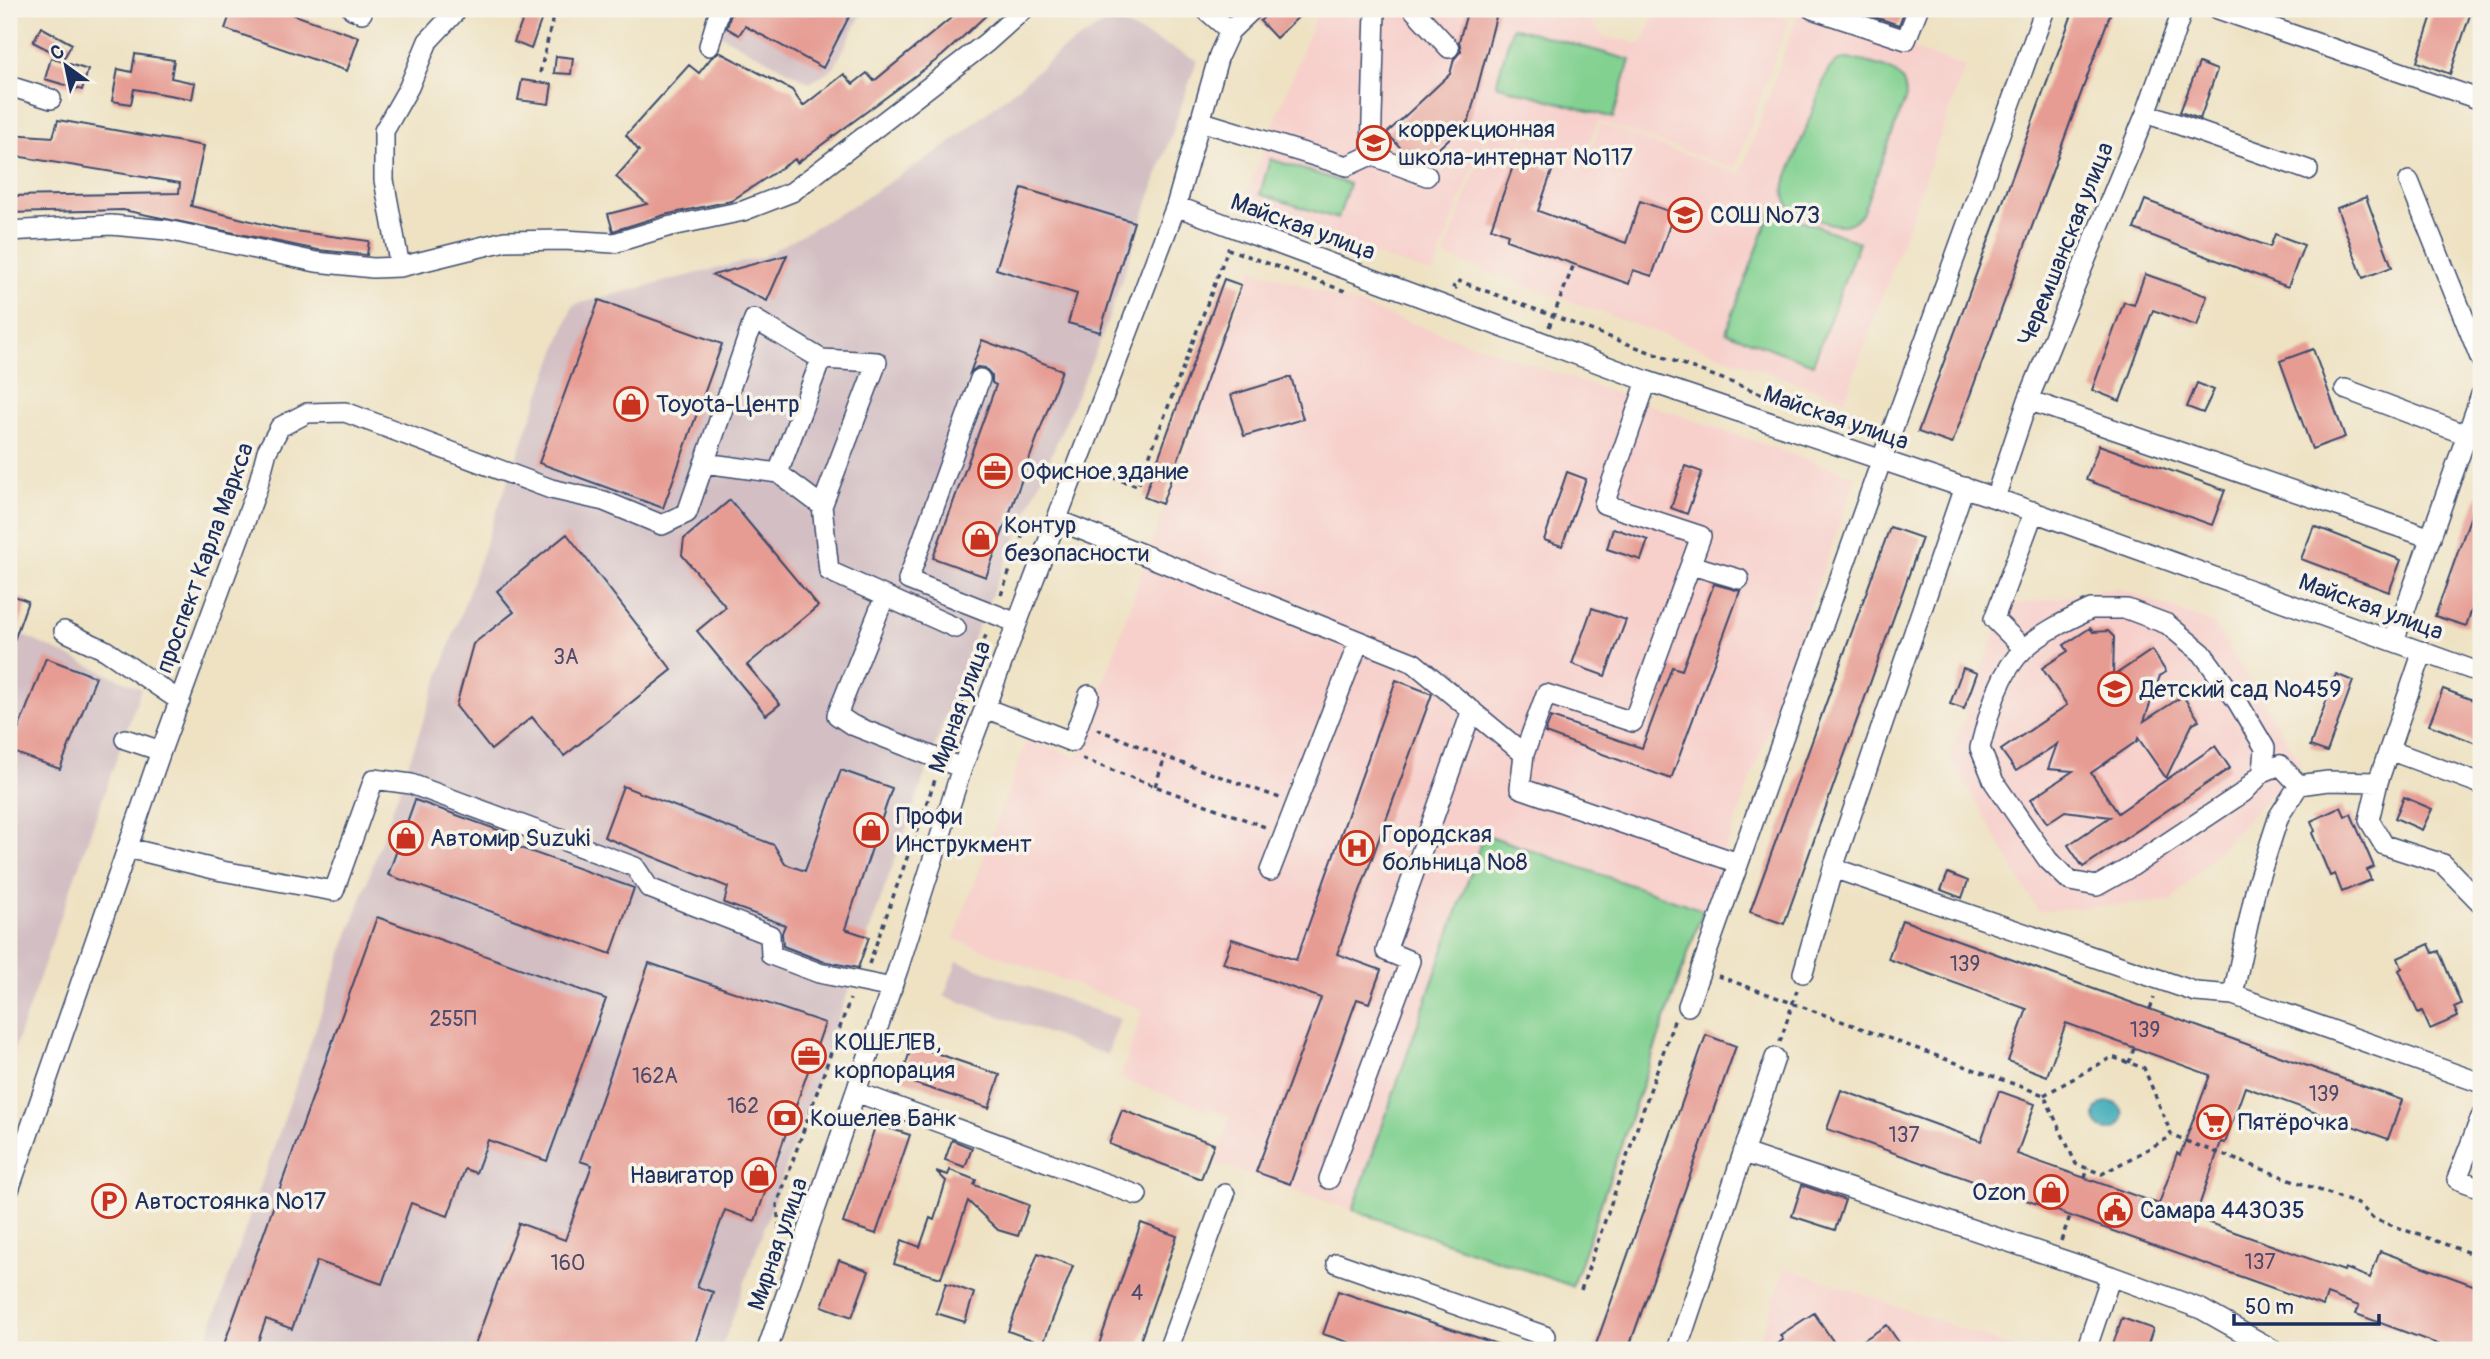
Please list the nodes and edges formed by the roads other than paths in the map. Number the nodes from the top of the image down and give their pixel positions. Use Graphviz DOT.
graph roads {
  1 [pos="458,9"];
  2 [pos="720,9"];
  3 [pos="1024,9"];
  4 [pos="1205,9"];
  5 [pos="1253,9"];
  6 [pos="1375,9"];
  7 [pos="1413,9"];
  8 [pos="1811,9"];
  9 [pos="1918,9"];
  10 [pos="2045,9"];
  11 [pos="2183,9"];
  12 [pos="2218,9"];
  13 [pos="1230,31"];
  14 [pos="709,46"];
  15 [pos="1449,48"];
  16 [pos="9,86"];
  17 [pos="51,99"];
  18 [pos="2481,100"];
  19 [pos="2146,113"];
  20 [pos="1200,121"];
  21 [pos="1371,155"];
  22 [pos="2308,170"];
  23 [pos="1427,176"];
  24 [pos="2409,181"];
  25 [pos="1176,206"];
  26 [pos="9,231"];
  27 [pos="400,267"];
  28 [pos="821,359"];
  29 [pos="2481,360"];
  30 [pos="981,379"];
  31 [pos="1647,381"];
  32 [pos="2346,389"];
  33 [pos="2481,395"];
  34 [pos="2028,400"];
  35 [pos="2468,435"];
  36 [pos="1885,451"];
  37 [pos="704,463"];
  38 [pos="778,473"];
  39 [pos="1964,488"];
  40 [pos="1995,498"];
  41 [pos="822,506"];
  42 [pos="2034,511"];
  43 [pos="1057,520"];
  44 [pos="2431,538"];
  45 [pos="1691,565"];
  46 [pos="1739,579"];
  47 [pos="885,596"];
  48 [pos="1017,623"];
  49 [pos="956,628"];
  50 [pos="64,631"];
  51 [pos="1359,641"];
  52 [pos="2394,642"];
  53 [pos="2024,649"];
  54 [pos="2423,651"];
  55 [pos="2481,673"];
  56 [pos="1089,695"];
  57 [pos="180,701"];
  58 [pos="985,708"];
  59 [pos="1472,710"];
  60 [pos="125,739"];
  61 [pos="2389,750"];
  62 [pos="161,751"];
  63 [pos="1524,754"];
  64 [pos="962,768"];
  65 [pos="2263,772"];
  66 [pos="2378,782"];
  67 [pos="2481,784"];
  68 [pos="2299,785"];
  69 [pos="128,848"];
  70 [pos="1738,863"];
  71 [pos="1833,868"];
  72 [pos="1270,871"];
  73 [pos="2481,903"];
  74 [pos="1803,973"];
  75 [pos="891,988"];
  76 [pos="2233,995"];
  77 [pos="1682,1011"];
  78 [pos="1775,1058"];
  79 [pos="2481,1083"];
  80 [pos="856,1092"];
  81 [pos="2481,1117"];
  82 [pos="1744,1153"];
  83 [pos="1329,1179"];
  84 [pos="2481,1188"];
  85 [pos="9,1190"];
  86 [pos="1225,1194"];
  87 [pos="1137,1195"];
  88 [pos="1337,1263"];
  89 [pos="2111,1276"];
  90 [pos="767,1350"];
  91 [pos="1168,1350"];
  92 [pos="1540,1350"];
  93 [pos="1677,1350"];
  94 [pos="2086,1350"];
  95 [pos="2274,1350"];
  1 -- 27 [label="street"];
  2 -- 14 [label="street"];
  3 -- 27 [label="street"];
  4 -- 13 [label="street"];
  5 -- 13 [label="street"];
  6 -- 21 [label="street"];
  7 -- 15 [label="street"];
  8 -- 9 [label="street"];
  10 -- 36 [label="street"];
  11 -- 19 [label="street, Черемшанская улица"];
  12 -- 18 [label="street"];
  13 -- 20 [label="street, Мирная улица"];
  16 -- 17 [label="street"];
  19 -- 22 [label="street"];
  19 -- 34 [label="street, Черемшанская улица"];
  20 -- 21 [label="street"];
  20 -- 25 [label="street, Мирная улица"];
  21 -- 23 [label="street"];
  24 -- 29 [label="street"];
  25 -- 31 [label="street, Майская улица"];
  25 -- 43 [label="street, Мирная улица"];
  26 -- 27 [label="street"];
  28 -- 37 [label="street, проспект Карла Маркса"];
  28 -- 38 [label="street"];
  28 -- 41 [label="street"];
  30 -- 48 [label="street"];
  31 -- 36 [label="street, Майская улица"];
  31 -- 45 [label="street"];
  32 -- 35 [label="street"];
  33 -- 35 [label="street"];
  34 -- 40 [label="street, Черемшанская улица"];
  34 -- 44 [label="street"];
  35 -- 44 [label="street"];
  36 -- 39 [label="street, Майская улица"];
  36 -- 70 [label="street"];
  37 -- 38 [label="street"];
  37 -- 57 [label="street, проспект Карла Маркса"];
  38 -- 41 [label="street"];
  39 -- 40 [label="street, Майская улица"];
  39 -- 71 [label="street"];
  40 -- 42 [label="street, Майская улица"];
  41 -- 47 [label="street"];
  42 -- 52 [label="street, Майская улица"];
  42 -- 53 [label="street"];
  43 -- 48 [label="street, Мирная улица"];
  43 -- 51 [label="street"];
  44 -- 52 [label="street"];
  45 -- 46 [label="street"];
  45 -- 63 [label="street"];
  47 -- 49 [label="street"];
  47 -- 64 [label="street"];
  48 -- 58 [label="street, Мирная улица"];
  50 -- 57 [label="street"];
  51 -- 59 [label="street"];
  51 -- 72 [label="street"];
  52 -- 54 [label="street, Майская улица"];
  53 -- 65 [label="street"];
  53 -- 65 [label="street"];
  54 -- 55 [label="street, Майская улица"];
  54 -- 61 [label="street"];
  56 -- 58 [label="street"];
  57 -- 62 [label="street, проспект Карла Маркса"];
  58 -- 64 [label="street, Мирная улица"];
  59 -- 63 [label="street"];
  59 -- 83 [label="street"];
  60 -- 62 [label="street"];
  61 -- 66 [label="street"];
  61 -- 67 [label="street"];
  62 -- 69 [label="street, проспект Карла Маркса"];
  63 -- 70 [label="street"];
  64 -- 75 [label="street, Мирная улица"];
  65 -- 68 [label="street"];
  66 -- 68 [label="street"];
  66 -- 73 [label="street"];
  68 -- 76 [label="street"];
  69 -- 75 [label="street"];
  69 -- 85 [label="street, проспект Карла Маркса"];
  70 -- 77 [label="street"];
  71 -- 74 [label="street"];
  71 -- 76 [label="street"];
  75 -- 80 [label="street, Мирная улица"];
  76 -- 79 [label="street"];
  78 -- 82 [label="street"];
  80 -- 87 [label="street"];
  80 -- 90 [label="street, Мирная улица"];
  81 -- 84 [label="street"];
  82 -- 89 [label="street"];
  82 -- 93 [label="street"];
  86 -- 91 [label="street"];
  88 -- 92 [label="street"];
  89 -- 94 [label="street"];
  89 -- 95 [label="street"];
}
